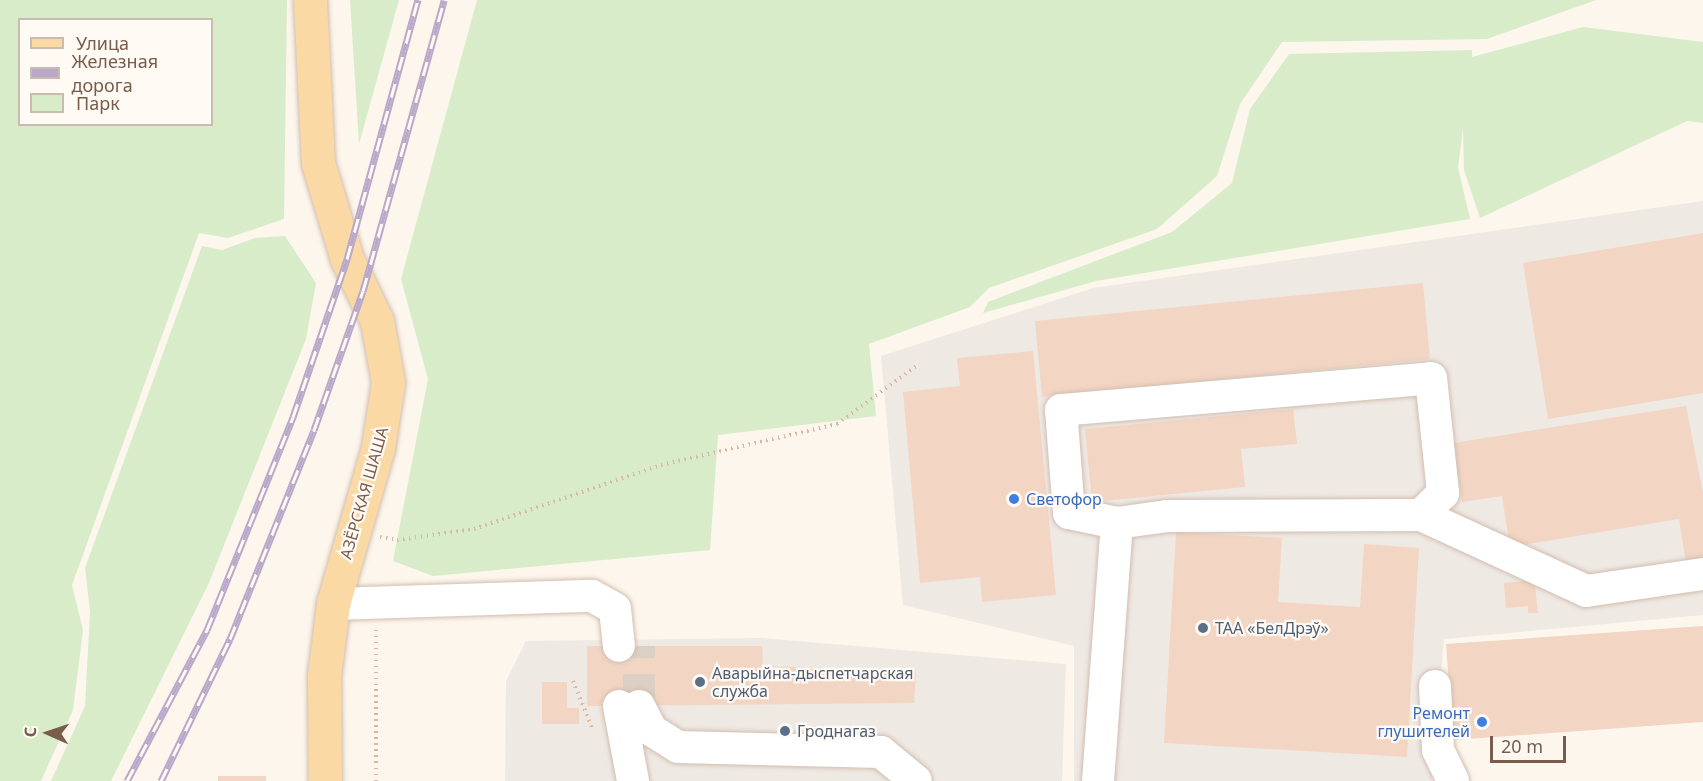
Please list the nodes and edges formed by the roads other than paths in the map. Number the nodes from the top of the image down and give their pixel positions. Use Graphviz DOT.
graph roads {
  1 [pos="310,0"];
  2 [pos="1421,515"];
  3 [pos="1117,523"];
  4 [pos="1703,574"];
  5 [pos="333,604"];
  6 [pos="629,646"];
  7 [pos="1435,686"];
  8 [pos="325,781"];
  9 [pos="633,781"];
  10 [pos="916,781"];
  11 [pos="1098,781"];
  12 [pos="1453,781"];
  1 -- 5 [label="main road, АЗЁРСКАЯ ШАША"];
  2 -- 3 [label="lane"];
  2 -- 3 [label="lane"];
  2 -- 4 [label="lane"];
  3 -- 11 [label="lane"];
  5 -- 6 [label="lane"];
  5 -- 8 [label="main road, АЗЁРСКАЯ ШАША"];
  7 -- 12 [label="lane"];
  9 -- 10 [label="lane"];
}
